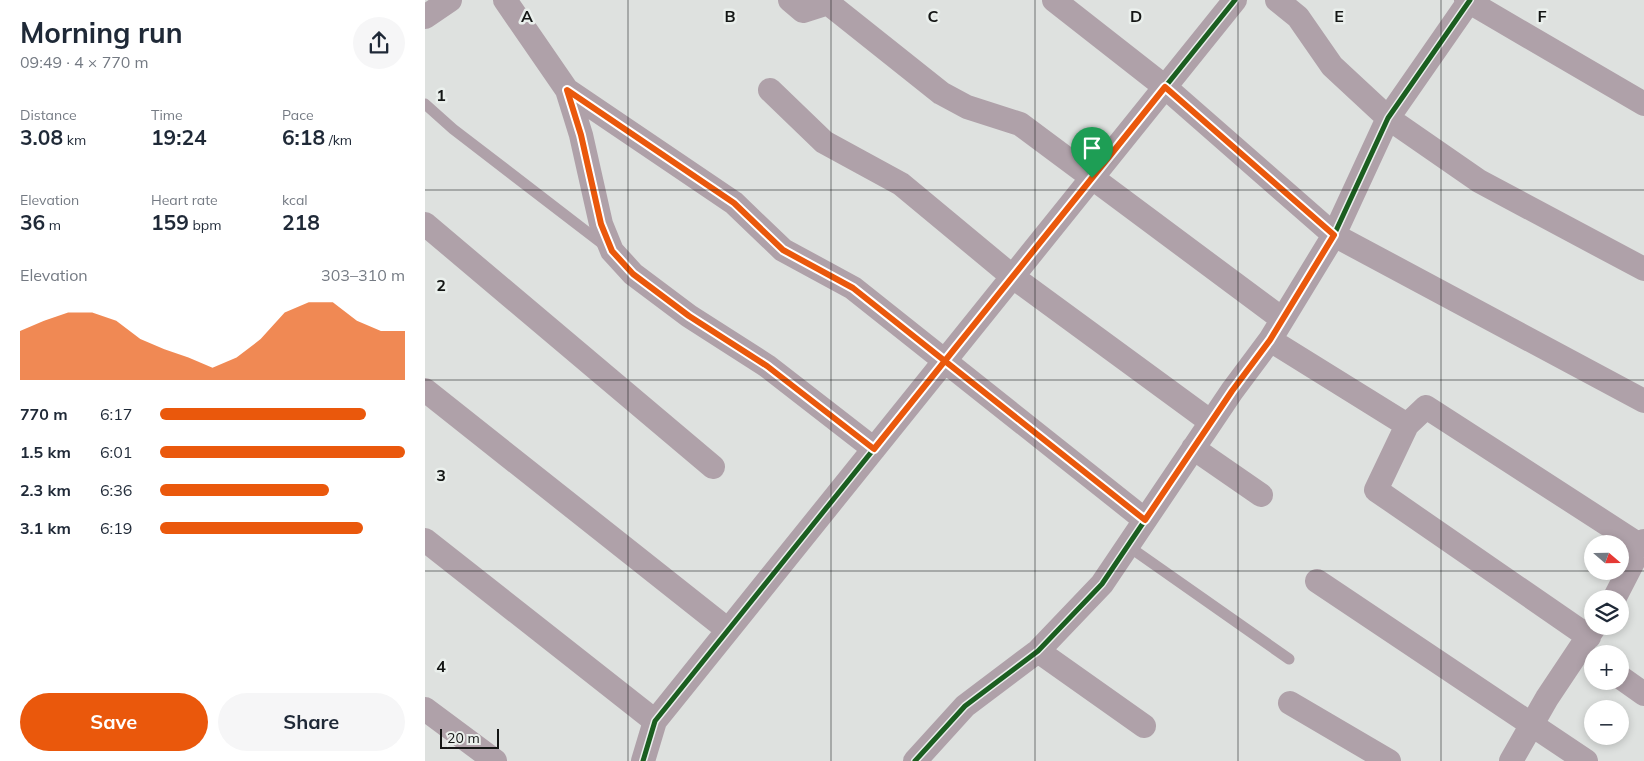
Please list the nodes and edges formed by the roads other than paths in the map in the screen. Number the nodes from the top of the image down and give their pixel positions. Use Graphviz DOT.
graph roads {
  1 [pos="450,0"];
  2 [pos="505,0"];
  3 [pos="789,0"];
  4 [pos="1054,0"];
  5 [pos="1235,0"];
  6 [pos="1277,0"];
  7 [pos="1468,1"];
  8 [pos="425,17"];
  9 [pos="1165,87"];
  10 [pos="567,90"];
  11 [pos="770,90"];
  12 [pos="425,104"];
  13 [pos="1644,104"];
  14 [pos="1388,118"];
  15 [pos="1092,178"];
  16 [pos="425,224"];
  17 [pos="1334,235"];
  18 [pos="612,251"];
  19 [pos="1644,269"];
  20 [pos="1013,277"];
  21 [pos="1282,319"];
  22 [pos="1270,340"];
  23 [pos="944,362"];
  24 [pos="425,390"];
  25 [pos="1644,401"];
  26 [pos="1211,422"];
  27 [pos="1407,425"];
  28 [pos="1193,448"];
  29 [pos="874,449"];
  30 [pos="713,467"];
  31 [pos="1261,495"];
  32 [pos="1145,520"];
  33 [pos="425,540"];
  34 [pos="1643,544"];
  35 [pos="1128,546"];
  36 [pos="1636,578"];
  37 [pos="1317,581"];
  38 [pos="1623,590"];
  39 [pos="729,630"];
  40 [pos="1589,642"];
  41 [pos="1038,651"];
  42 [pos="1289,658"];
  43 [pos="1629,683"];
  44 [pos="1644,694"];
  45 [pos="1290,703"];
  46 [pos="425,709"];
  47 [pos="655,721"];
  48 [pos="1532,725"];
  49 [pos="1144,726"];
  50 [pos="925,757"];
  51 [pos="495,761"];
  52 [pos="643,761"];
  53 [pos="1389,761"];
  54 [pos="1511,761"];
  55 [pos="1586,761"];
  1 -- 8 [label="street"];
  2 -- 10 [label="street"];
  3 -- 15 [label="street"];
  4 -- 9 [label="street"];
  5 -- 9 [label="street"];
  6 -- 14 [label="street"];
  7 -- 13 [label="street"];
  7 -- 14 [label="street"];
  9 -- 15 [label="street"];
  9 -- 17 [label="street"];
  10 -- 18 [label="street"];
  10 -- 23 [label="street"];
  11 -- 20 [label="street"];
  12 -- 18 [label="lane"];
  14 -- 17 [label="street"];
  14 -- 19 [label="street"];
  15 -- 20 [label="street"];
  15 -- 21 [label="street"];
  16 -- 30 [label="street"];
  17 -- 21 [label="street"];
  17 -- 25 [label="street"];
  18 -- 29 [label="street"];
  20 -- 23 [label="street"];
  20 -- 26 [label="street"];
  21 -- 22 [label="street"];
  22 -- 26 [label="street"];
  22 -- 27 [label="street"];
  23 -- 29 [label="street"];
  23 -- 32 [label="street"];
  24 -- 39 [label="street"];
  26 -- 28 [label="street"];
  27 -- 34 [label="street"];
  27 -- 40 [label="street"];
  28 -- 31 [label="street"];
  28 -- 32 [label="street"];
  29 -- 39 [label="street"];
  32 -- 35 [label="street"];
  33 -- 47 [label="street"];
  34 -- 36 [label="street"];
  35 -- 41 [label="street"];
  35 -- 42 [label="lane"];
  36 -- 38 [label="street"];
  37 -- 48 [label="street"];
  39 -- 47 [label="street"];
  40 -- 48 [label="street"];
  41 -- 49 [label="street"];
  41 -- 50 [label="street"];
  43 -- 44 [label="street"];
  45 -- 53 [label="street"];
  46 -- 51 [label="street"];
  47 -- 52 [label="street"];
  48 -- 54 [label="street"];
  48 -- 55 [label="street"];
}
